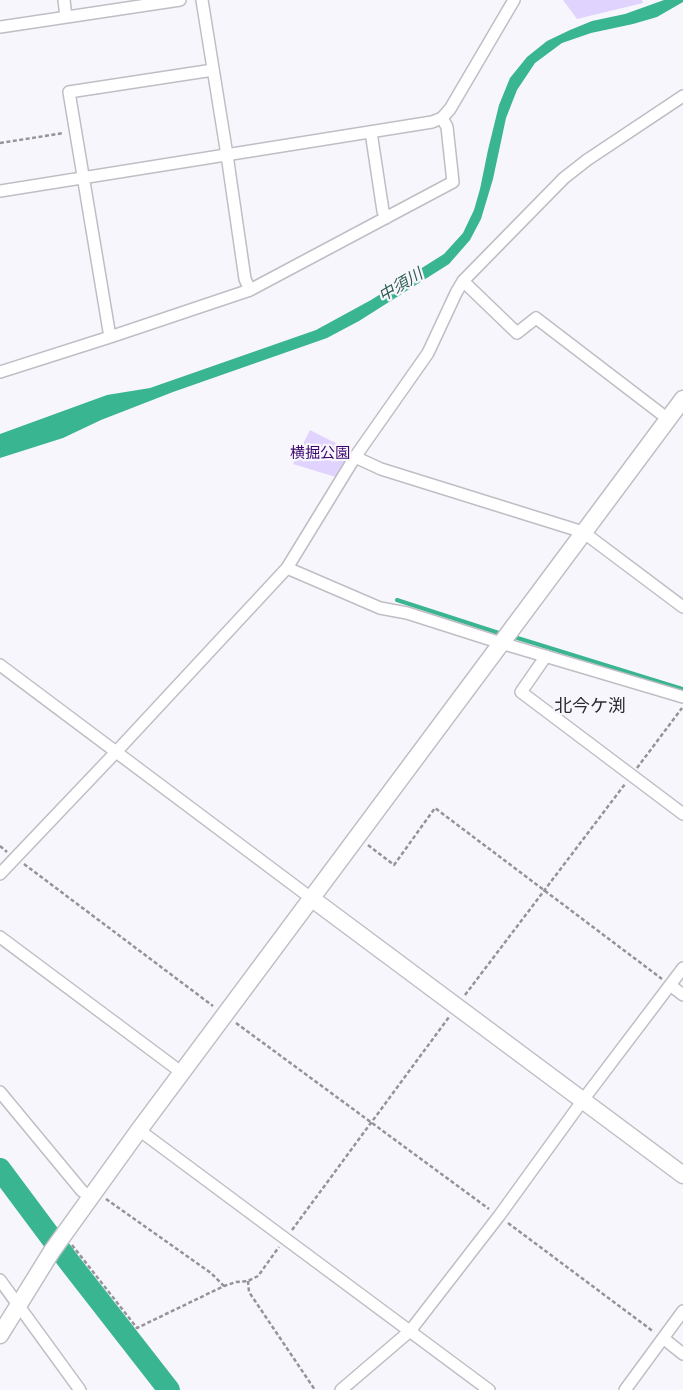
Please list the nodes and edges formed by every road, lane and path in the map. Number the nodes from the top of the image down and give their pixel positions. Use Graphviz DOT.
graph roads {
  1 [pos="64,0"];
  2 [pos="180,0"];
  3 [pos="202,0"];
  4 [pos="514,0"];
  5 [pos="66,17"];
  6 [pos="0,27"];
  7 [pos="213,70"];
  8 [pos="683,96"];
  9 [pos="442,118"];
  10 [pos="76,131"];
  11 [pos="371,132"];
  12 [pos="0,143"];
  13 [pos="227,155"];
  14 [pos="84,178"];
  15 [pos="0,191"];
  16 [pos="386,218"];
  17 [pos="463,280"];
  18 [pos="250,290"];
  19 [pos="110,337"];
  20 [pos="0,372"];
  21 [pos="683,399"];
  22 [pos="668,419"];
  23 [pos="355,456"];
  24 [pos="583,532"];
  25 [pos="287,568"];
  26 [pos="683,607"];
  27 [pos="501,643"];
  28 [pos="546,656"];
  29 [pos="0,665"];
  30 [pos="683,697"];
  31 [pos="683,707"];
  32 [pos="116,752"];
  33 [pos="632,775"];
  34 [pos="683,814"];
  35 [pos="357,837"];
  36 [pos="15,858"];
  37 [pos="0,874"];
  38 [pos="545,891"];
  39 [pos="312,898"];
  40 [pos="0,937"];
  41 [pos="683,968"];
  42 [pos="670,985"];
  43 [pos="683,995"];
  44 [pos="456,1006"];
  45 [pos="224,1014"];
  46 [pos="181,1072"];
  47 [pos="0,1092"];
  48 [pos="583,1100"];
  49 [pos="372,1123"];
  50 [pos="139,1130"];
  51 [pos="683,1175"];
  52 [pos="93,1194"];
  53 [pos="499,1216"];
  54 [pos="285,1239"];
  55 [pos="59,1241"];
  56 [pos="0,1280"];
  57 [pos="248,1280"];
  58 [pos="224,1286"];
  59 [pos="19,1305"];
  60 [pos="683,1312"];
  61 [pos="410,1331"];
  62 [pos="0,1335"];
  63 [pos="663,1338"];
  64 [pos="683,1354"];
  65 [pos="80,1390"];
  66 [pos="315,1390"];
  67 [pos="342,1390"];
  68 [pos="489,1390"];
  69 [pos="625,1390"];
  1 -- 5 [label="street"];
  2 -- 5 [label="street"];
  3 -- 7 [label="street"];
  4 -- 9 [label="street"];
  5 -- 6 [label="street"];
  7 -- 10 [label="street"];
  7 -- 13 [label="street"];
  8 -- 17 [label="street"];
  9 -- 11 [label="street"];
  9 -- 16 [label="street"];
  10 -- 12 [label="path"];
  10 -- 14 [label="street"];
  11 -- 13 [label="street"];
  11 -- 16 [label="street"];
  13 -- 14 [label="street"];
  13 -- 18 [label="street"];
  14 -- 15 [label="street"];
  14 -- 19 [label="street"];
  16 -- 18 [label="street"];
  17 -- 22 [label="street"];
  17 -- 23 [label="street"];
  18 -- 19 [label="street"];
  19 -- 20 [label="street"];
  21 -- 22 [label="street"];
  22 -- 24 [label="street"];
  23 -- 24 [label="street"];
  23 -- 25 [label="street"];
  24 -- 26 [label="street"];
  24 -- 27 [label="street"];
  25 -- 27 [label="street"];
  25 -- 32 [label="street"];
  27 -- 28 [label="street"];
  27 -- 35 [label="street"];
  28 -- 30 [label="street"];
  28 -- 33 [label="street"];
  29 -- 32 [label="street"];
  31 -- 33 [label="path"];
  32 -- 36 [label="street"];
  32 -- 39 [label="street"];
  33 -- 34 [label="street"];
  33 -- 38 [label="path"];
  35 -- 38 [label="path"];
  35 -- 39 [label="street"];
  36 -- 37 [label="street"];
  36 -- 45 [label="path"];
  38 -- 42 [label="path"];
  38 -- 44 [label="path"];
  39 -- 44 [label="street"];
  39 -- 45 [label="street"];
  40 -- 46 [label="street"];
  41 -- 42 [label="street"];
  42 -- 43 [label="street"];
  42 -- 48 [label="street"];
  44 -- 48 [label="street"];
  44 -- 49 [label="path"];
  45 -- 46 [label="street"];
  45 -- 49 [label="path"];
  46 -- 50 [label="street"];
  47 -- 52 [label="street"];
  48 -- 51 [label="street"];
  48 -- 53 [label="street"];
  49 -- 53 [label="path"];
  49 -- 54 [label="path"];
  50 -- 52 [label="street"];
  50 -- 54 [label="street"];
  52 -- 55 [label="street"];
  52 -- 58 [label="path"];
  53 -- 61 [label="street"];
  53 -- 63 [label="path"];
  54 -- 57 [label="path"];
  54 -- 61 [label="street"];
  55 -- 58 [label="path"];
  55 -- 59 [label="street"];
  56 -- 59 [label="street"];
  57 -- 58 [label="path"];
  57 -- 66 [label="path"];
  59 -- 62 [label="street"];
  59 -- 65 [label="street"];
  60 -- 63 [label="street"];
  61 -- 67 [label="street"];
  61 -- 68 [label="street"];
  63 -- 64 [label="street"];
  63 -- 69 [label="street"];
}
